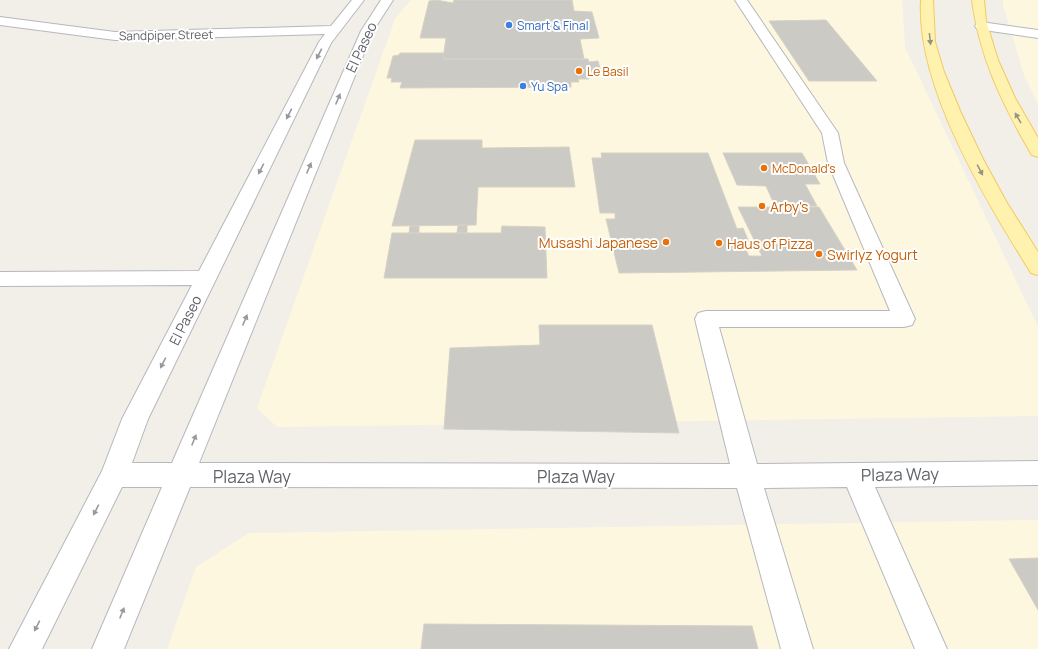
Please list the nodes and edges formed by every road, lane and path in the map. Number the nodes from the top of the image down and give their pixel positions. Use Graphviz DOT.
graph roads {
  1 [pos="358,0"];
  2 [pos="387,0"];
  3 [pos="740,0"];
  4 [pos="927,0"];
  5 [pos="978,0"];
  6 [pos="0,21"];
  7 [pos="981,26"];
  8 [pos="333,30"];
  9 [pos="1038,34"];
  10 [pos="1038,152"];
  11 [pos="1038,268"];
  12 [pos="206,278"];
  13 [pos="0,279"];
  14 [pos="1038,473"];
  15 [pos="114,475"];
  16 [pos="856,475"];
  17 [pos="180,476"];
  18 [pos="747,476"];
  19 [pos="25,649"];
  20 [pos="108,649"];
  21 [pos="797,649"];
  22 [pos="930,649"];
  1 -- 8 [label="street, El Paseo"];
  17 -- 2 [label="street, El Paseo, one-way"];
  3 -- 18 [label="street"];
  4 -- 11 [label="main road, one-way"];
  5 -- 7 [label="main road"];
  6 -- 8 [label="street, Sandpiper Street"];
  7 -- 9 [label="street"];
  10 -- 7 [label="main road, one-way"];
  8 -- 12 [label="street, El Paseo, one-way"];
  12 -- 13 [label="street"];
  12 -- 15 [label="street, El Paseo, one-way"];
  14 -- 16 [label="street, Plaza Way"];
  15 -- 17 [label="street, Plaza Way"];
  15 -- 19 [label="street, El Paseo, one-way"];
  16 -- 18 [label="street, Plaza Way"];
  16 -- 22 [label="street"];
  17 -- 18 [label="street, Plaza Way"];
  20 -- 17 [label="street, El Paseo, one-way"];
  18 -- 21 [label="street"];
}
